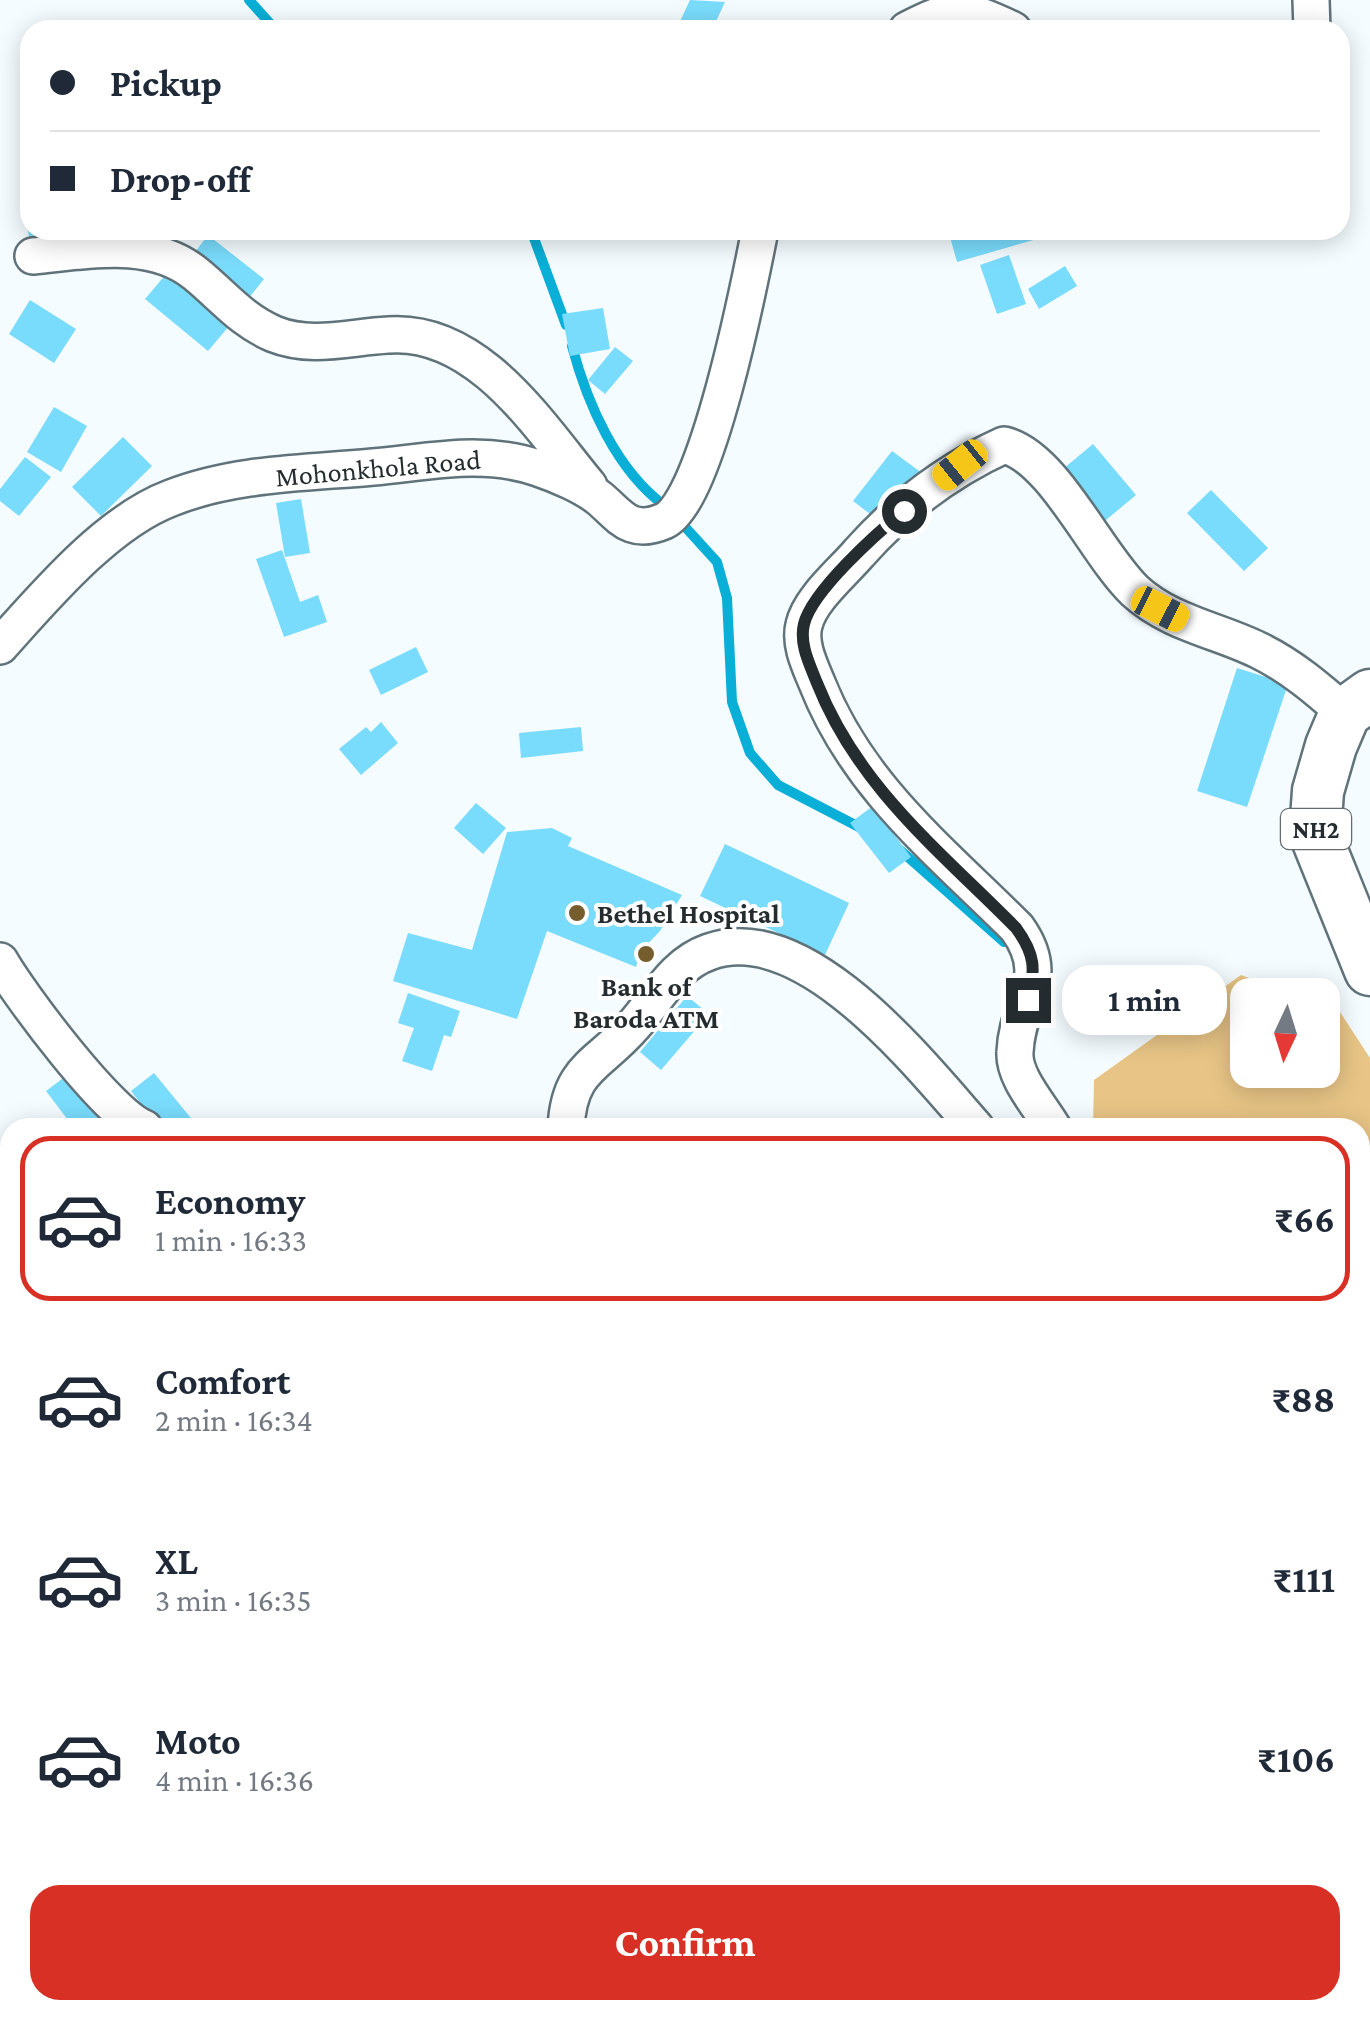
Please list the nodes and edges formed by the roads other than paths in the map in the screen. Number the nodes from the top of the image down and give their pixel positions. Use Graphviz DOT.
graph roads {
  1 [pos="927,20"];
  2 [pos="990,20"];
  3 [pos="758,240"];
  4 [pos="33,256"];
  5 [pos="599,498"];
  6 [pos="0,646"];
  7 [pos="1357,704"];
  8 [pos="0,961"];
  9 [pos="1370,970"];
  10 [pos="131,1118"];
  11 [pos="567,1118"];
  12 [pos="967,1118"];
  13 [pos="1047,1118"];
  1 -- 2 [label="street"];
  3 -- 5 [label="street, Mohonkhola Road"];
  4 -- 5 [label="street"];
  5 -- 6 [label="street, Mohonkhola Road"];
  7 -- 9 [label="highway, NH2"];
  7 -- 13 [label="street"];
  8 -- 10 [label="street"];
  11 -- 12 [label="street"];
}
